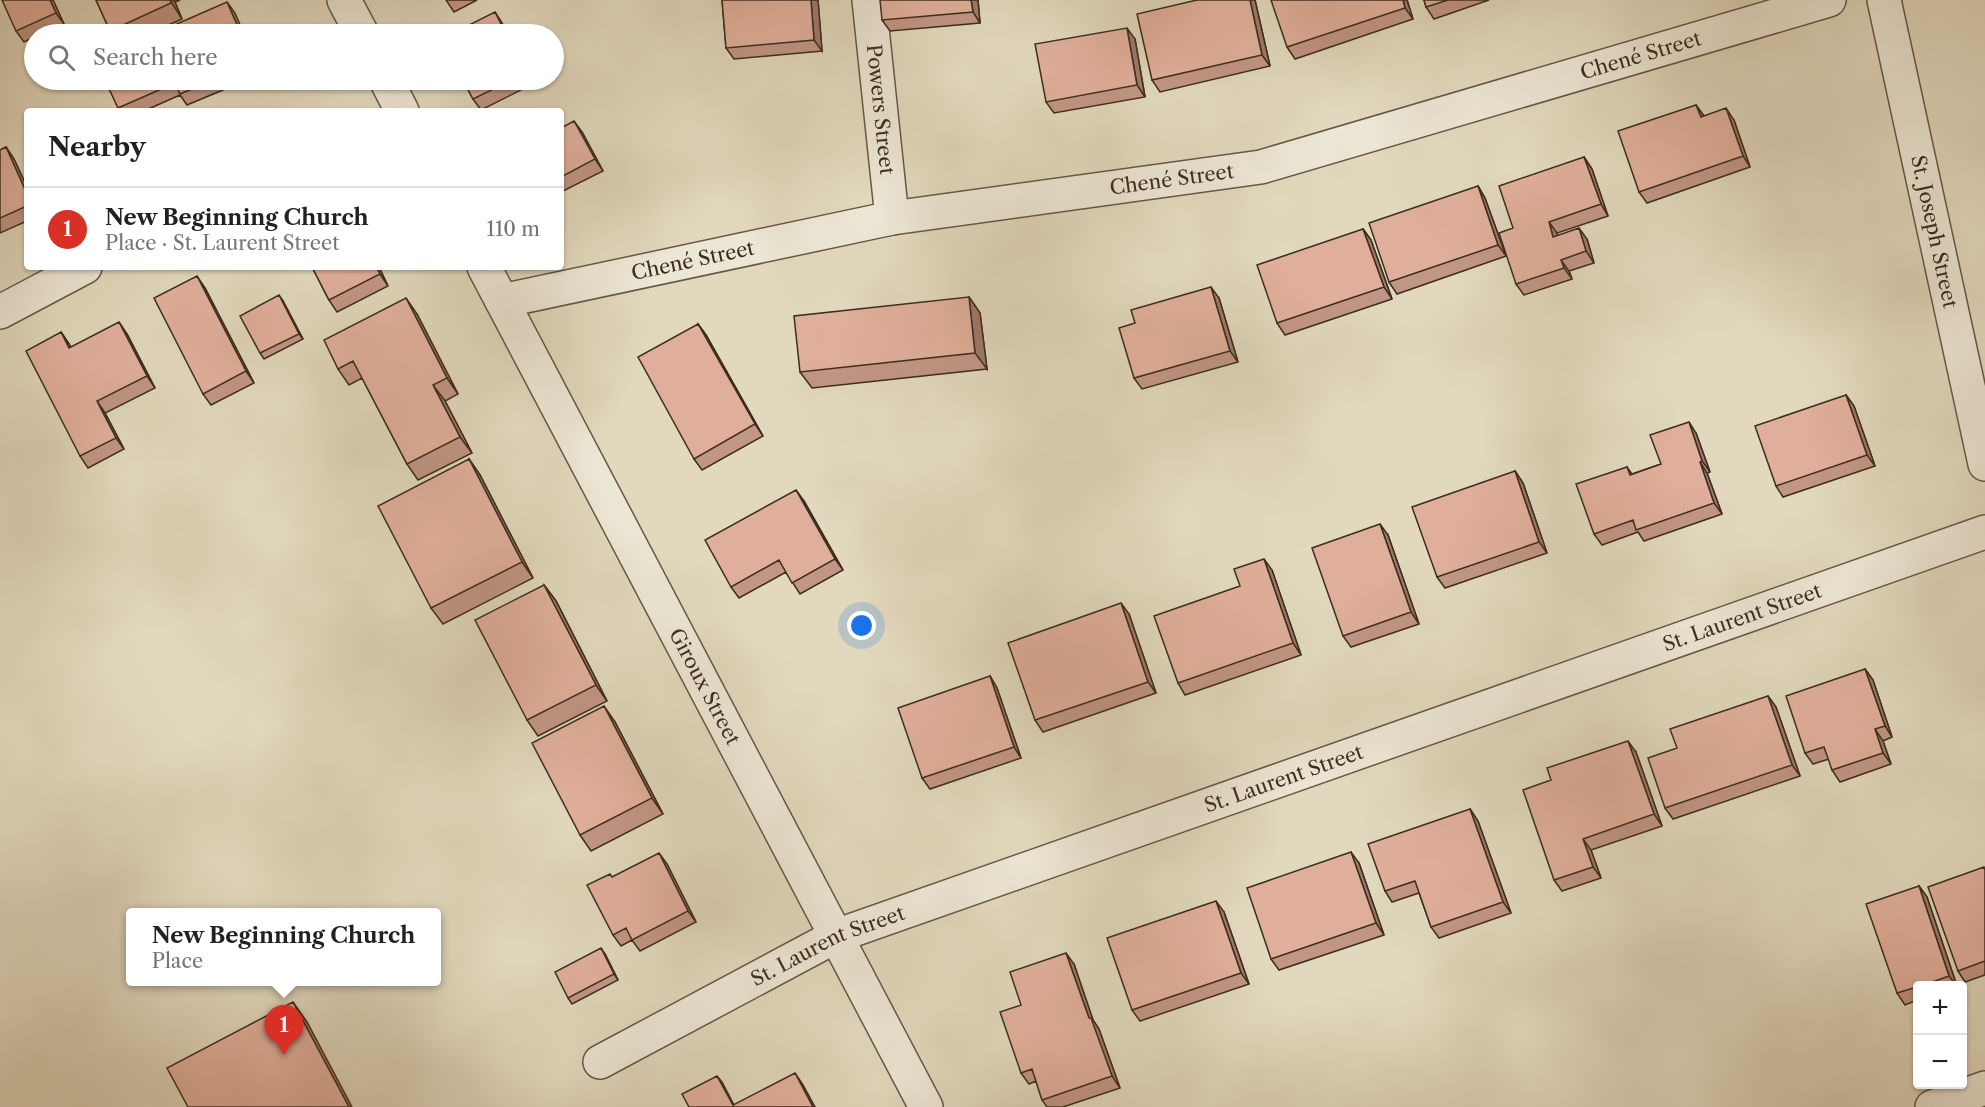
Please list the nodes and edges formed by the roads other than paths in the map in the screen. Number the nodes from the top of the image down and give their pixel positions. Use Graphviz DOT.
graph roads {
  1 [pos="344,0"];
  2 [pos="869,0"];
  3 [pos="1829,0"];
  4 [pos="1884,0"];
  5 [pos="357,24"];
  6 [pos="892,218"];
  7 [pos="79,270"];
  8 [pos="486,270"];
  9 [pos="502,301"];
  10 [pos="0,312"];
  11 [pos="1985,464"];
  12 [pos="1985,532"];
  13 [pos="836,936"];
  14 [pos="600,1062"];
  15 [pos="1985,1088"];
  16 [pos="926,1107"];
  17 [pos="1932,1107"];
  1 -- 5 [label="street"];
  2 -- 6 [label="street, Powers Street"];
  3 -- 6 [label="street, Chené Street"];
  4 -- 11 [label="street, St. Joseph Street"];
  6 -- 9 [label="street, Chené Street"];
  7 -- 10 [label="street"];
  8 -- 9 [label="street, Giroux Street"];
  9 -- 13 [label="street, Giroux Street"];
  12 -- 13 [label="street, St. Laurent Street"];
  13 -- 14 [label="street, St. Laurent Street"];
  13 -- 16 [label="street, Giroux Street"];
  15 -- 17 [label="street"];
}
